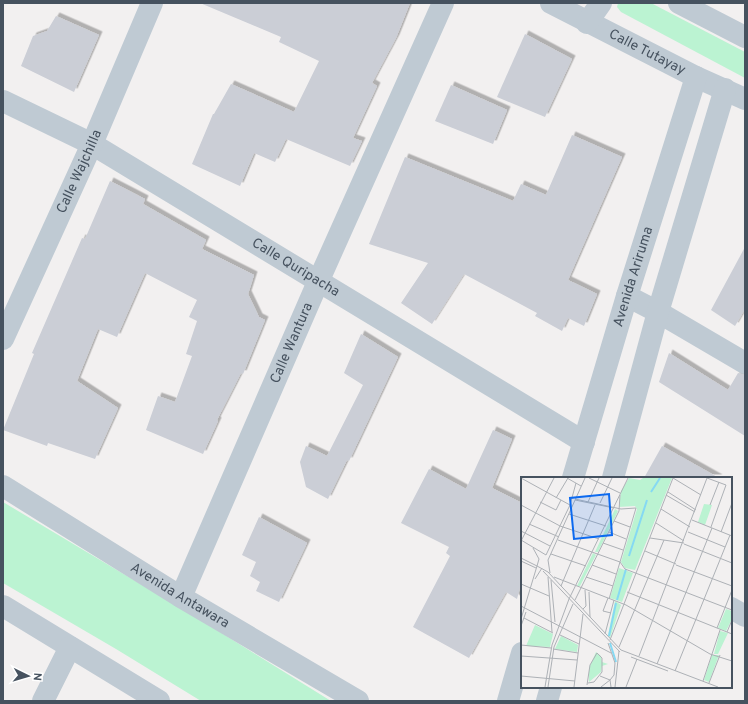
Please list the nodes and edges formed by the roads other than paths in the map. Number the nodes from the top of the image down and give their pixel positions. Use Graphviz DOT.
graph roads {
  1 [pos="152,3"];
  2 [pos="443,3"];
  3 [pos="551,3"];
  4 [pos="600,3"];
  5 [pos="679,3"];
  6 [pos="587,23"];
  7 [pos="745,37"];
  8 [pos="696,77"];
  9 [pos="725,89"];
  10 [pos="745,99"];
  11 [pos="3,101"];
  12 [pos="92,144"];
  13 [pos="318,282"];
  14 [pos="627,296"];
  15 [pos="658,312"];
  16 [pos="3,339"];
  17 [pos="745,363"];
  18 [pos="584,442"];
  19 [pos="573,477"];
  20 [pos="613,477"];
  21 [pos="3,486"];
  22 [pos="181,597"];
  23 [pos="3,606"];
  24 [pos="732,609"];
  25 [pos="745,616"];
  26 [pos="70,647"];
  27 [pos="521,656"];
  28 [pos="551,688"];
  29 [pos="43,701"];
  30 [pos="159,701"];
  31 [pos="358,701"];
  32 [pos="508,701"];
  33 [pos="547,701"];
  1 -- 12 [label="street, Calle Wajchilla"];
  2 -- 13 [label="street, Calle Wantura"];
  3 -- 6 [label="street, Calle Tutayay"];
  4 -- 6 [label="street"];
  5 -- 7 [label="street"];
  6 -- 8 [label="street, Calle Tutayay"];
  8 -- 9 [label="street, Calle Tutayay"];
  8 -- 14 [label="street, Avenida Ariruma"];
  9 -- 10 [label="street, Calle Tutayay"];
  9 -- 15 [label="street"];
  11 -- 12 [label="street, Calle Quripacha"];
  12 -- 13 [label="street, Calle Quripacha"];
  12 -- 16 [label="street, Calle Wajchilla"];
  13 -- 18 [label="street, Calle Quripacha"];
  13 -- 22 [label="street, Calle Wantura"];
  14 -- 15 [label="street"];
  14 -- 18 [label="street, Avenida Ariruma"];
  15 -- 17 [label="street"];
  15 -- 20 [label="street"];
  18 -- 19 [label="street, Avenida Ariruma"];
  21 -- 22 [label="street, Avenida Antawara"];
  22 -- 31 [label="street, Avenida Antawara"];
  23 -- 26 [label="street"];
  24 -- 25 [label="street"];
  26 -- 29 [label="street"];
  26 -- 30 [label="street"];
  27 -- 32 [label="street"];
  28 -- 33 [label="street"];
}
